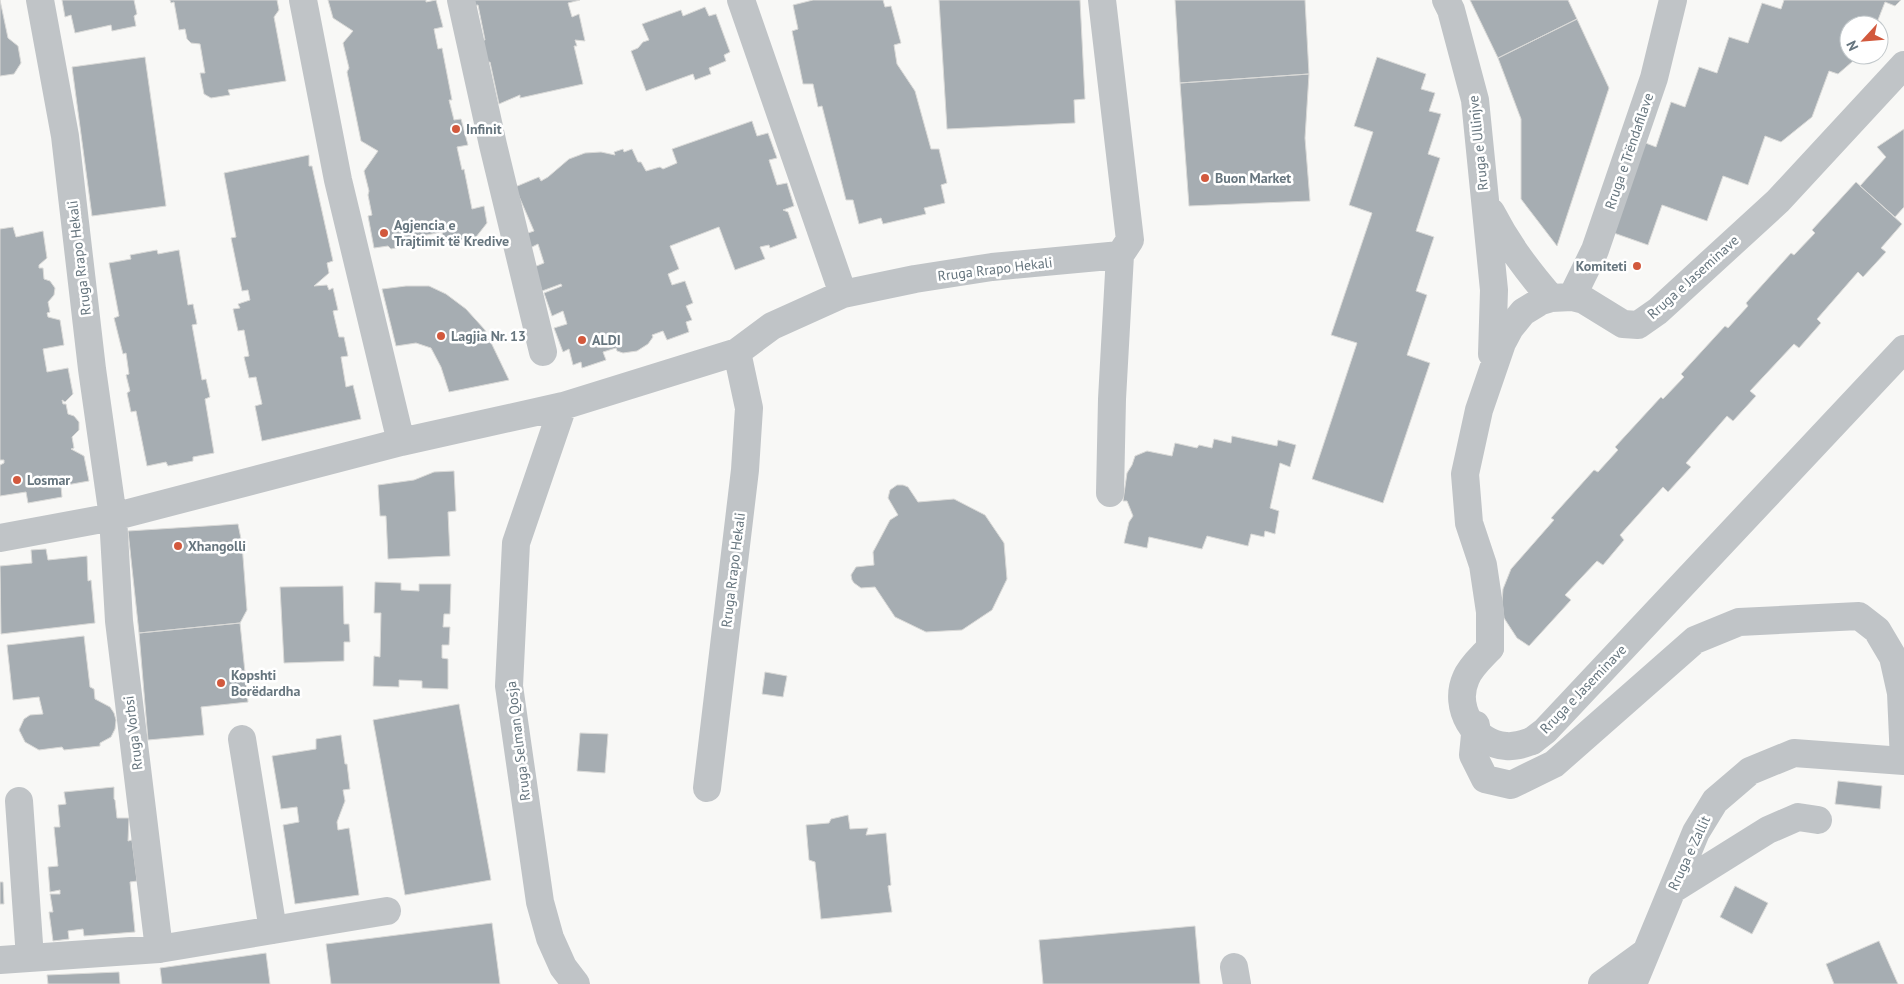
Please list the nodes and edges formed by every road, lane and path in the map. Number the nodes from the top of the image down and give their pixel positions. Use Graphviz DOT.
graph roads {
  1 [pos="40,0"];
  2 [pos="303,0"];
  3 [pos="461,0"];
  4 [pos="741,0"];
  5 [pos="1102,0"];
  6 [pos="1446,0"];
  7 [pos="1674,0"];
  8 [pos="1904,64"];
  9 [pos="1904,86"];
  10 [pos="1876,96"];
  11 [pos="1484,200"];
  12 [pos="1120,255"];
  13 [pos="843,294"];
  14 [pos="1562,298"];
  15 [pos="1904,350"];
  16 [pos="543,352"];
  17 [pos="737,352"];
  18 [pos="1492,371"];
  19 [pos="563,406"];
  20 [pos="401,442"];
  21 [pos="1110,493"];
  22 [pos="113,517"];
  23 [pos="0,538"];
  24 [pos="1476,725"];
  25 [pos="242,738"];
  26 [pos="1904,761"];
  27 [pos="707,788"];
  28 [pos="19,801"];
  29 [pos="1818,820"];
  30 [pos="1672,890"];
  31 [pos="387,911"];
  32 [pos="273,930"];
  33 [pos="159,949"];
  34 [pos="1646,952"];
  35 [pos="30,958"];
  36 [pos="0,960"];
  37 [pos="576,984"];
  38 [pos="1602,984"];
  39 [pos="1633,984"];
  1 -- 22 [label="street, Rruga Rrapo Hekali"];
  2 -- 20 [label="street"];
  3 -- 16 [label="street"];
  4 -- 13 [label="street"];
  5 -- 12 [label="street"];
  6 -- 11 [label="street, Rruga e Ullinjve"];
  7 -- 14 [label="street, Rruga e Trëndafilave"];
  8 -- 10 [label="street, Rruga e Jaseminave"];
  9 -- 10 [label="street, Rruga e Jaseminave"];
  10 -- 14 [label="street, Rruga e Jaseminave"];
  11 -- 14 [label="street, Rruga e Ullinjve"];
  11 -- 18 [label="street, Rruga e Ullinjve"];
  12 -- 13 [label="street, Rruga Rrapo Hekali"];
  12 -- 21 [label="street"];
  13 -- 17 [label="street, Rruga Rrapo Hekali"];
  14 -- 18 [label="street, Rruga e Jaseminave"];
  15 -- 18 [label="street, Rruga e Jaseminave, bridge"];
  17 -- 19 [label="street, Rruga Rrapo Hekali"];
  17 -- 27 [label="street, Rruga Rrapo Hekali"];
  19 -- 20 [label="street, Rruga Rrapo Hekali"];
  19 -- 37 [label="street, Rruga Selman Qosja"];
  20 -- 22 [label="street, Rruga Rrapo Hekali"];
  22 -- 23 [label="street, Rruga Rrapo Hekali"];
  22 -- 33 [label="street, Rruga Vorbsi"];
  24 -- 26 [label="street"];
  25 -- 32 [label="street"];
  26 -- 30 [label="street, Rruga e Zallit"];
  28 -- 35 [label="street"];
  29 -- 30 [label="street"];
  30 -- 34 [label="street, Rruga e Zallit"];
  31 -- 32 [label="street"];
  32 -- 33 [label="street"];
  33 -- 35 [label="street"];
  34 -- 38 [label="street"];
  34 -- 39 [label="street, Rruga e Zallit"];
  35 -- 36 [label="street"];
}
